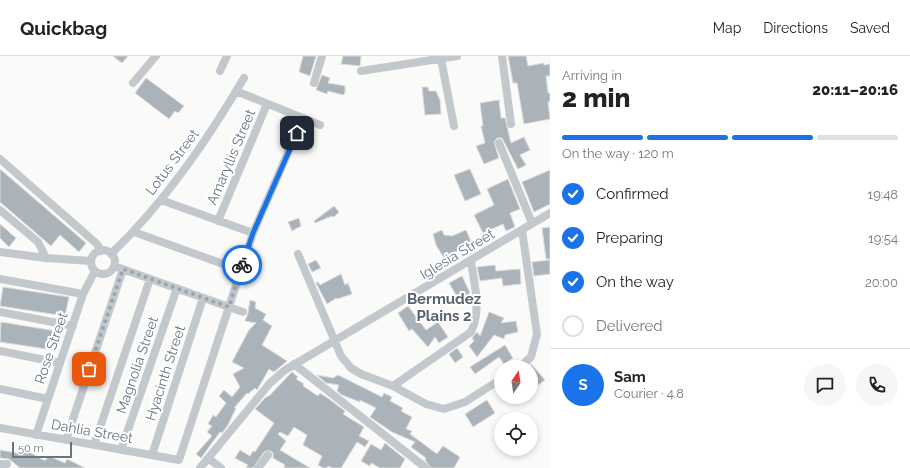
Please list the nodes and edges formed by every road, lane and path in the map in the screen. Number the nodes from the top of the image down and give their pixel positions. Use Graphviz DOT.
graph roads {
  1 [pos="156,56"];
  2 [pos="227,56"];
  3 [pos="322,56"];
  4 [pos="457,56"];
  5 [pos="502,56"];
  6 [pos="441,59"];
  7 [pos="220,70"];
  8 [pos="361,71"];
  9 [pos="244,78"];
  10 [pos="133,83"];
  11 [pos="314,83"];
  12 [pos="236,92"];
  13 [pos="267,104"];
  14 [pos="303,118"];
  15 [pos="511,124"];
  16 [pos="320,125"];
  17 [pos="454,126"];
  18 [pos="499,143"];
  19 [pos="0,159"];
  20 [pos="160,200"];
  21 [pos="0,210"];
  22 [pos="550,213"];
  23 [pos="218,221"];
  24 [pos="532,223"];
  25 [pos="522,230"];
  26 [pos="134,232"];
  27 [pos="253,233"];
  28 [pos="101,251"];
  29 [pos="0,252"];
  30 [pos="111,254"];
  31 [pos="298,254"];
  32 [pos="46,258"];
  33 [pos="91,261"];
  34 [pos="471,261"];
  35 [pos="114,266"];
  36 [pos="123,269"];
  37 [pos="240,270"];
  38 [pos="95,271"];
  39 [pos="0,279"];
  40 [pos="150,279"];
  41 [pos="177,288"];
  42 [pos="83,294"];
  43 [pos="203,298"];
  44 [pos="229,307"];
  45 [pos="0,312"];
  46 [pos="244,312"];
  47 [pos="73,326"];
  48 [pos="335,341"];
  49 [pos="0,351"];
  50 [pos="528,360"];
  51 [pos="60,363"];
  52 [pos="294,364"];
  53 [pos="494,384"];
  54 [pos="393,386"];
  55 [pos="0,389"];
  56 [pos="48,399"];
  57 [pos="0,428"];
  58 [pos="36,435"];
  59 [pos="66,440"];
  60 [pos="94,445"];
  61 [pos="121,450"];
  62 [pos="152,455"];
  63 [pos="268,455"];
  64 [pos="208,458"];
  65 [pos="200,468"];
  66 [pos="221,468"];
  67 [pos="258,468"];
  68 [pos="426,468"];
  1 -- 10 [label="street"];
  2 -- 7 [label="street"];
  3 -- 11 [label="street"];
  4 -- 6 [label="street"];
  5 -- 15 [label="street"];
  6 -- 8 [label="street"];
  6 -- 17 [label="street"];
  9 -- 12 [label="street, Lotus Street"];
  12 -- 13 [label="street"];
  12 -- 20 [label="street, Lotus Street"];
  13 -- 14 [label="street"];
  13 -- 23 [label="street, Amaryllis Street"];
  14 -- 16 [label="street"];
  14 -- 27 [label="street"];
  18 -- 24 [label="street"];
  19 -- 28 [label="street"];
  20 -- 23 [label="street"];
  20 -- 26 [label="street, Lotus Street"];
  21 -- 32 [label="street"];
  22 -- 24 [label="street, Iglesia Street"];
  23 -- 27 [label="street"];
  24 -- 25 [label="street, Iglesia Street"];
  25 -- 34 [label="street, Iglesia Street"];
  25 -- 50 [label="street"];
  26 -- 30 [label="street, Lotus Street"];
  26 -- 37 [label="street"];
  27 -- 37 [label="street"];
  28 -- 30 [label="street"];
  28 -- 33 [label="street"];
  29 -- 32 [label="street"];
  30 -- 35 [label="street"];
  31 -- 48 [label="street"];
  32 -- 33 [label="street"];
  33 -- 38 [label="street"];
  34 -- 48 [label="street, Iglesia Street"];
  34 -- 54 [label="street"];
  35 -- 36 [label="street"];
  35 -- 38 [label="street"];
  36 -- 40 [label="street"];
  36 -- 59 [label="street"];
  37 -- 44 [label="street"];
  38 -- 42 [label="street, Rose Street"];
  39 -- 42 [label="street"];
  40 -- 41 [label="street"];
  40 -- 60 [label="street"];
  41 -- 43 [label="street"];
  41 -- 61 [label="street, Magnolia Street"];
  42 -- 47 [label="street, Rose Street"];
  43 -- 44 [label="street"];
  43 -- 62 [label="street, Hyacinth Street"];
  44 -- 46 [label="street"];
  44 -- 62 [label="street, Dahlia Street"];
  45 -- 47 [label="street"];
  47 -- 51 [label="street, Rose Street"];
  48 -- 52 [label="street, Iglesia Street"];
  48 -- 54 [label="street"];
  49 -- 51 [label="street"];
  51 -- 56 [label="street, Rose Street"];
  52 -- 64 [label="street, Iglesia Street"];
  52 -- 68 [label="street"];
  53 -- 54 [label="street"];
  55 -- 56 [label="street"];
  56 -- 58 [label="street, Rose Street"];
  57 -- 58 [label="street, Dahlia Street"];
  58 -- 59 [label="street, Dahlia Street"];
  59 -- 60 [label="street, Dahlia Street"];
  60 -- 61 [label="street, Dahlia Street"];
  61 -- 62 [label="street, Dahlia Street"];
  63 -- 67 [label="street"];
  64 -- 65 [label="street, Iglesia Street"];
  64 -- 66 [label="street"];
}
